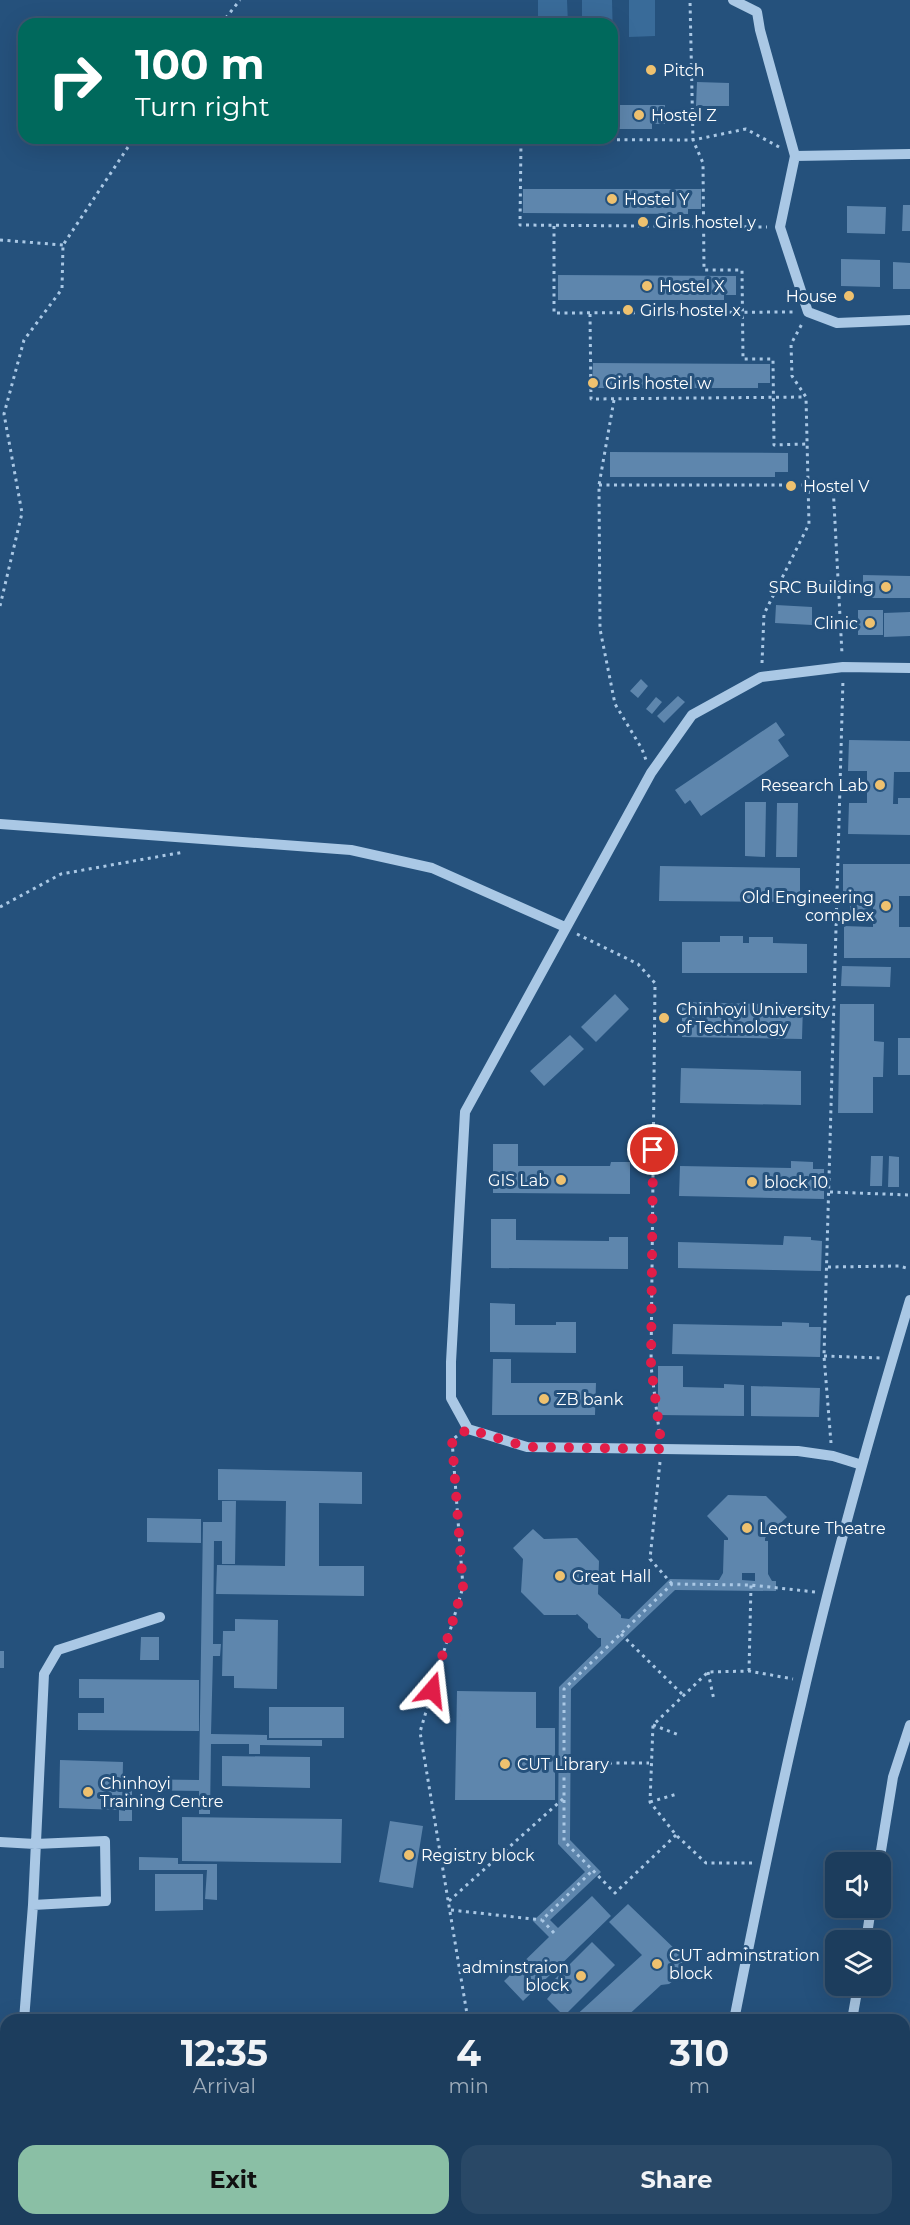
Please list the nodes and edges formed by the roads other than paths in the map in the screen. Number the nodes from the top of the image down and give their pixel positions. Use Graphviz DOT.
graph roads {
  1 [pos="733,0"];
  2 [pos="910,154"];
  3 [pos="795,156"];
  4 [pos="910,320"];
  5 [pos="910,668"];
  6 [pos="0,824"];
  7 [pos="565,927"];
  8 [pos="910,1300"];
  9 [pos="862,1464"];
  10 [pos="160,1617"];
  11 [pos="910,1725"];
  12 [pos="0,1842"];
  13 [pos="35,1844"];
  14 [pos="881,1852"];
  15 [pos="33,1905"];
  16 [pos="856,1996"];
  17 [pos="24,2014"];
  18 [pos="735,2014"];
  19 [pos="853,2014"];
  1 -- 3 [label="lane"];
  2 -- 3 [label="lane"];
  3 -- 4 [label="lane"];
  5 -- 7 [label="lane"];
  6 -- 7 [label="lane"];
  7 -- 9 [label="lane"];
  8 -- 9 [label="lane"];
  9 -- 18 [label="lane"];
  10 -- 13 [label="lane"];
  11 -- 14 [label="lane"];
  12 -- 13 [label="lane"];
  13 -- 15 [label="lane"];
  13 -- 15 [label="lane"];
  15 -- 17 [label="lane"];
  16 -- 19 [label="lane"];
}
